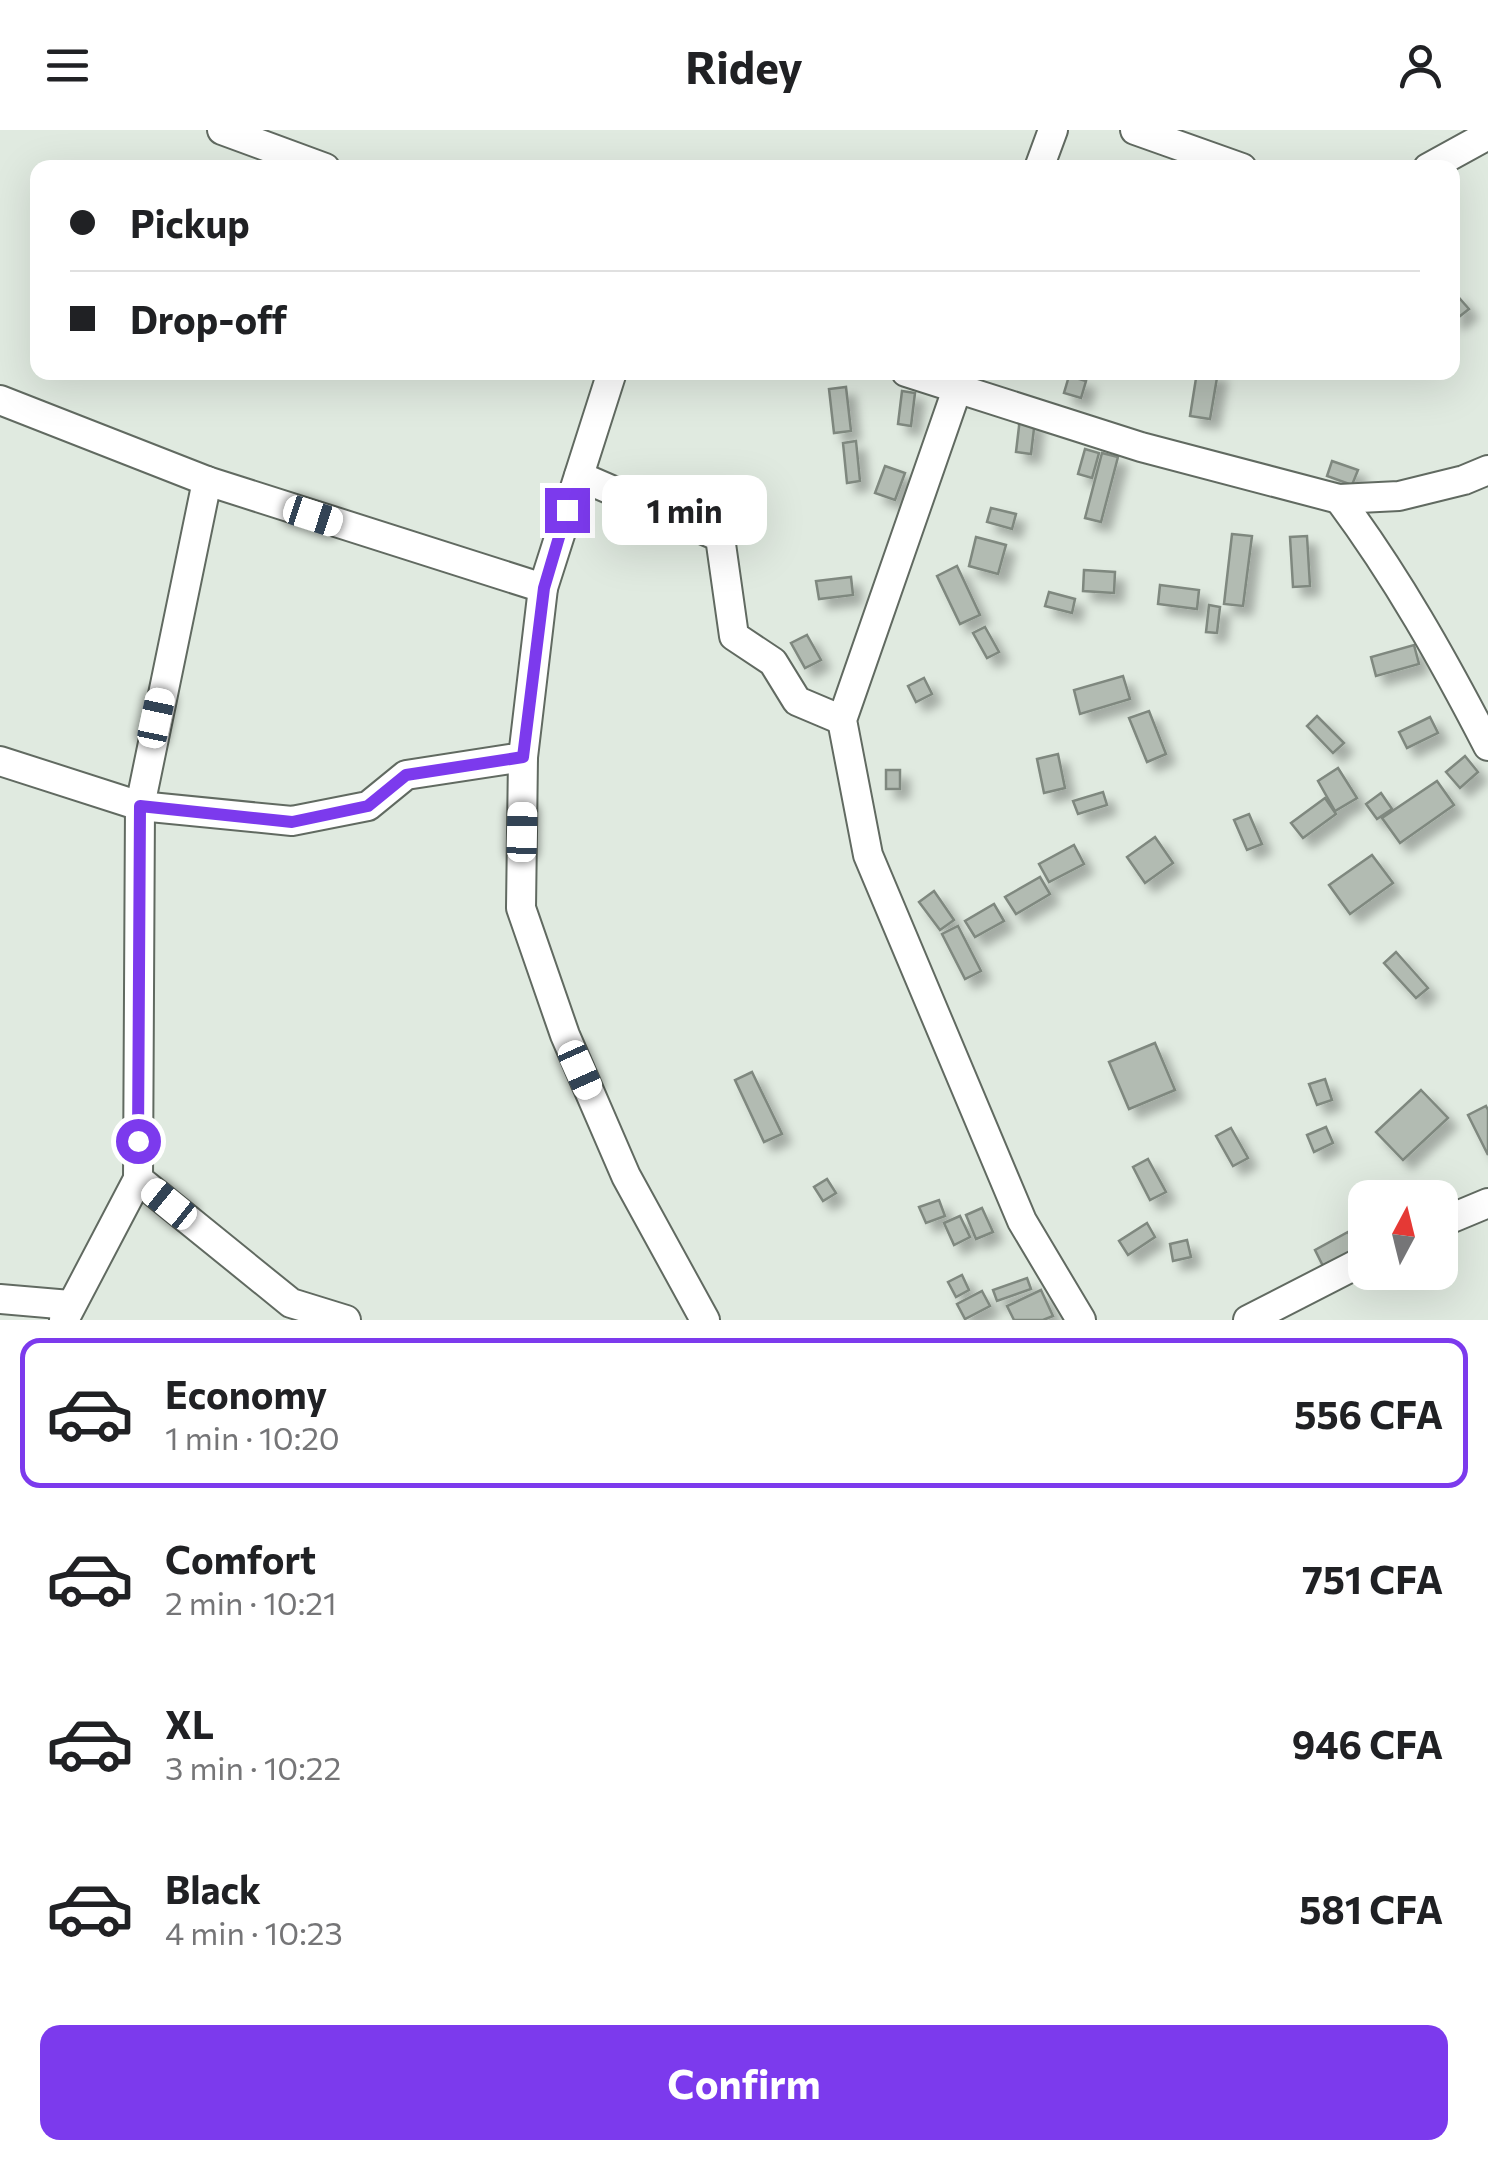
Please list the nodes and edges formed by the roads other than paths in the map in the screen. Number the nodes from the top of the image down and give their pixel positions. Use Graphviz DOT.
graph roads {
  1 [pos="222,130"];
  2 [pos="1053,130"];
  3 [pos="1135,130"];
  4 [pos="1488,136"];
  5 [pos="303,160"];
  6 [pos="1042,160"];
  7 [pos="1219,160"];
  8 [pos="1443,160"];
  9 [pos="609,380"];
  10 [pos="960,382"];
  11 [pos="0,400"];
  12 [pos="1488,470"];
  13 [pos="579,476"];
  14 [pos="207,481"];
  15 [pos="1340,499"];
  16 [pos="544,588"];
  17 [pos="842,720"];
  18 [pos="1488,746"];
  19 [pos="523,757"];
  20 [pos="0,761"];
  21 [pos="140,806"];
  22 [pos="138,1179"];
  23 [pos="1488,1203"];
  24 [pos="1458,1216"];
  25 [pos="1348,1269"];
  26 [pos="0,1300"];
  27 [pos="67,1313"];
  28 [pos="346,1320"];
  29 [pos="705,1320"];
  30 [pos="1081,1320"];
  31 [pos="1248,1320"];
  1 -- 5 [label="street"];
  2 -- 6 [label="street"];
  3 -- 7 [label="street"];
  4 -- 8 [label="street"];
  9 -- 13 [label="street"];
  10 -- 15 [label="street"];
  10 -- 17 [label="street"];
  11 -- 14 [label="street"];
  12 -- 15 [label="street"];
  13 -- 16 [label="street"];
  13 -- 17 [label="street"];
  14 -- 16 [label="street"];
  14 -- 21 [label="street"];
  15 -- 18 [label="street"];
  16 -- 19 [label="street"];
  17 -- 30 [label="street"];
  19 -- 21 [label="street"];
  19 -- 29 [label="street"];
  20 -- 21 [label="street"];
  21 -- 22 [label="street"];
  22 -- 27 [label="street"];
  22 -- 28 [label="street"];
  23 -- 24 [label="street"];
  25 -- 31 [label="street"];
  26 -- 27 [label="street"];
}
